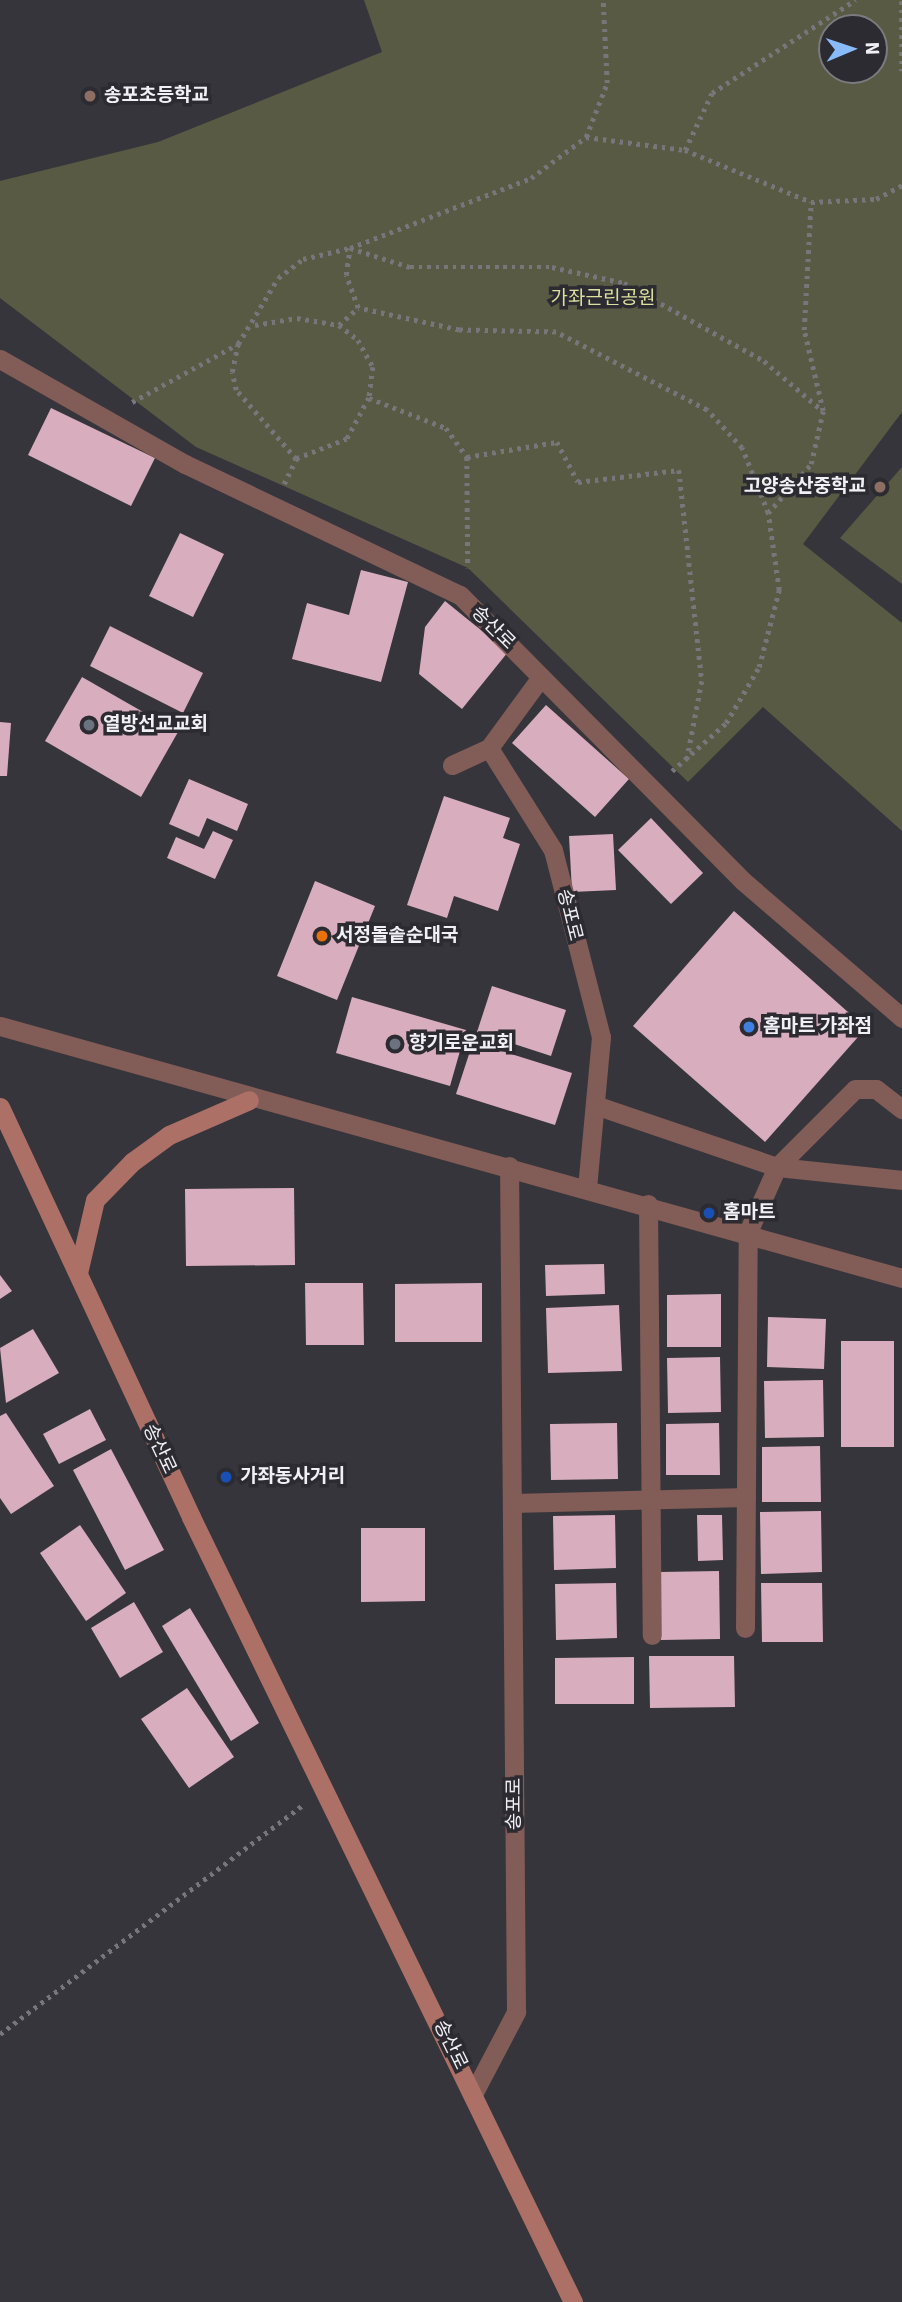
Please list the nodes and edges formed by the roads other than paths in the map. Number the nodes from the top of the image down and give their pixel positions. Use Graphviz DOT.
graph roads {
  1 [pos="0,359"];
  2 [pos="541,677"];
  3 [pos="489,748"];
  4 [pos="452,765"];
  5 [pos="902,1018"];
  6 [pos="0,1026"];
  7 [pos="249,1100"];
  8 [pos="595,1105"];
  9 [pos="0,1107"];
  10 [pos="902,1110"];
  11 [pos="509,1166"];
  12 [pos="778,1167"];
  13 [pos="902,1180"];
  14 [pos="587,1187"];
  15 [pos="648,1204"];
  16 [pos="748,1232"];
  17 [pos="78,1273"];
  18 [pos="902,1278"];
  19 [pos="746,1497"];
  20 [pos="652,1500"];
  21 [pos="513,1503"];
  22 [pos="745,1628"];
  23 [pos="652,1635"];
  24 [pos="473,2094"];
  25 [pos="573,2302"];
  1 -- 2 [label="street, 송산로"];
  2 -- 3 [label="street"];
  2 -- 5 [label="street, 송산로"];
  3 -- 4 [label="street"];
  3 -- 8 [label="street, 송포로"];
  6 -- 7 [label="street"];
  7 -- 11 [label="street"];
  7 -- 17 [label="main road"];
  8 -- 12 [label="street"];
  8 -- 14 [label="street, 송포로"];
  9 -- 17 [label="main road, 송산로"];
  10 -- 12 [label="street"];
  11 -- 14 [label="street"];
  11 -- 21 [label="street, 송포로"];
  12 -- 13 [label="street"];
  12 -- 16 [label="street"];
  14 -- 15 [label="street"];
  15 -- 16 [label="street"];
  15 -- 20 [label="street"];
  16 -- 18 [label="street"];
  16 -- 19 [label="street"];
  17 -- 24 [label="main road, 송산로"];
  19 -- 20 [label="street"];
  19 -- 22 [label="street"];
  20 -- 21 [label="street"];
  20 -- 23 [label="street"];
  21 -- 24 [label="street, 송포로"];
  24 -- 25 [label="main road, 송산로"];
}
